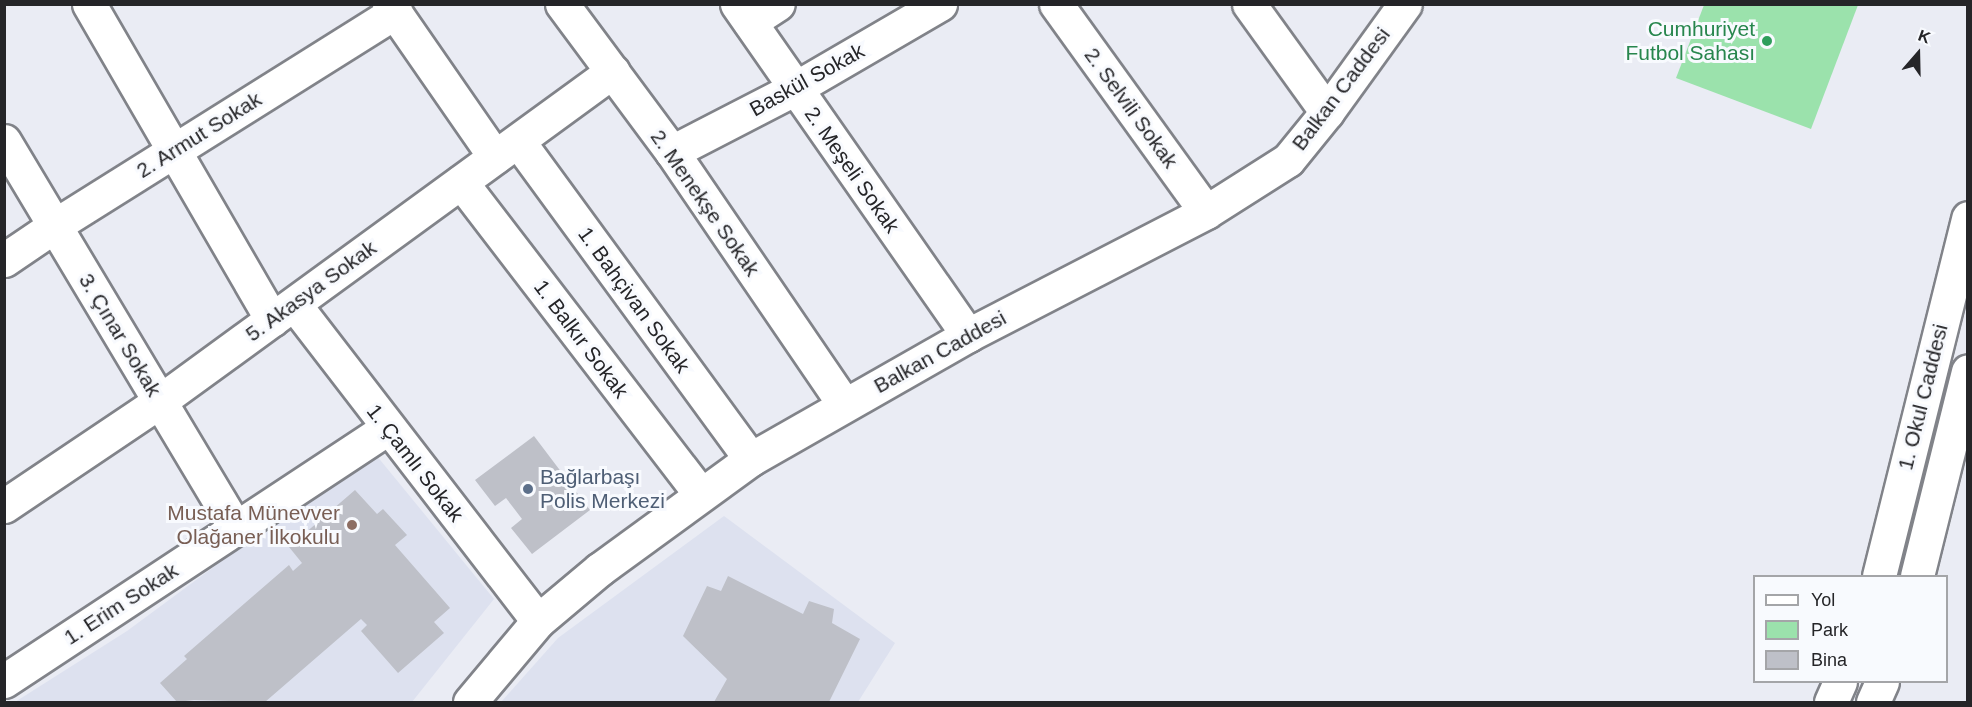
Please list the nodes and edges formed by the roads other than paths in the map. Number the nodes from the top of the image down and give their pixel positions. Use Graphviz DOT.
graph roads {
  1 [pos="89,4"];
  2 [pos="562,4"];
  3 [pos="778,4"];
  4 [pos="940,4"];
  5 [pos="1056,4"];
  6 [pos="1249,4"];
  7 [pos="1405,4"];
  8 [pos="392,8"];
  9 [pos="743,13"];
  10 [pos="613,70"];
  11 [pos="794,88"];
  12 [pos="1327,112"];
  13 [pos="4,141"];
  14 [pos="506,149"];
  15 [pos="173,152"];
  16 [pos="672,152"];
  17 [pos="461,182"];
  18 [pos="1206,212"];
  19 [pos="1968,218"];
  20 [pos="54,226"];
  21 [pos="4,260"];
  22 [pos="283,312"];
  23 [pos="968,336"];
  24 [pos="1968,371"];
  25 [pos="160,401"];
  26 [pos="844,404"];
  27 [pos="388,428"];
  28 [pos="751,459"];
  29 [pos="700,495"];
  30 [pos="4,506"];
  31 [pos="236,528"];
  32 [pos="1880,575"];
  33 [pos="1917,575"];
  34 [pos="538,621"];
  35 [pos="4,681"];
  36 [pos="1839,683"];
  37 [pos="1881,683"];
  38 [pos="470,702"];
  39 [pos="1831,702"];
  40 [pos="1873,702"];
  1 -- 15 [label="street, 1. Çamlı Sokak"];
  2 -- 10 [label="street, 2. Menekşe Sokak"];
  3 -- 9 [label="street"];
  4 -- 11 [label="street, Baskül Sokak"];
  5 -- 18 [label="street, 2. Selvili Sokak"];
  6 -- 12 [label="street"];
  7 -- 12 [label="street, Balkan Caddesi"];
  8 -- 14 [label="street, 1. Bahçivan Sokak"];
  8 -- 15 [label="street, 2. Armut Sokak"];
  9 -- 11 [label="street, 2. Meşeli Sokak"];
  10 -- 14 [label="street, 5. Akasya Sokak"];
  10 -- 16 [label="street, 2. Menekşe Sokak"];
  11 -- 16 [label="street, Baskül Sokak"];
  11 -- 23 [label="street, 2. Meşeli Sokak"];
  12 -- 18 [label="street, Balkan Caddesi"];
  13 -- 20 [label="street, 3. Çınar Sokak"];
  14 -- 17 [label="street, 5. Akasya Sokak"];
  14 -- 28 [label="street, 1. Bahçivan Sokak"];
  15 -- 20 [label="street, 2. Armut Sokak"];
  15 -- 22 [label="street, 1. Çamlı Sokak"];
  16 -- 26 [label="street, 2. Menekşe Sokak"];
  17 -- 22 [label="street, 5. Akasya Sokak"];
  17 -- 29 [label="street, 1. Balkır Sokak"];
  18 -- 23 [label="street, Balkan Caddesi"];
  19 -- 32 [label="street, 1. Okul Caddesi"];
  20 -- 21 [label="street, 2. Armut Sokak"];
  20 -- 25 [label="street, 3. Çınar Sokak"];
  22 -- 25 [label="street, 5. Akasya Sokak"];
  22 -- 27 [label="street, 1. Çamlı Sokak"];
  23 -- 26 [label="street, Balkan Caddesi"];
  24 -- 33 [label="street, 1. Okul Caddesi"];
  25 -- 30 [label="street, 5. Akasya Sokak"];
  25 -- 31 [label="street, 3. Çınar Sokak"];
  26 -- 28 [label="street, Balkan Caddesi"];
  27 -- 31 [label="street, 1. Erim Sokak"];
  27 -- 34 [label="street, 1. Çamlı Sokak"];
  28 -- 29 [label="street, Balkan Caddesi"];
  29 -- 34 [label="street, Balkan Caddesi"];
  31 -- 35 [label="street, 1. Erim Sokak"];
  34 -- 38 [label="street, Balkan Caddesi"];
  36 -- 39 [label="street"];
  37 -- 40 [label="street"];
}
